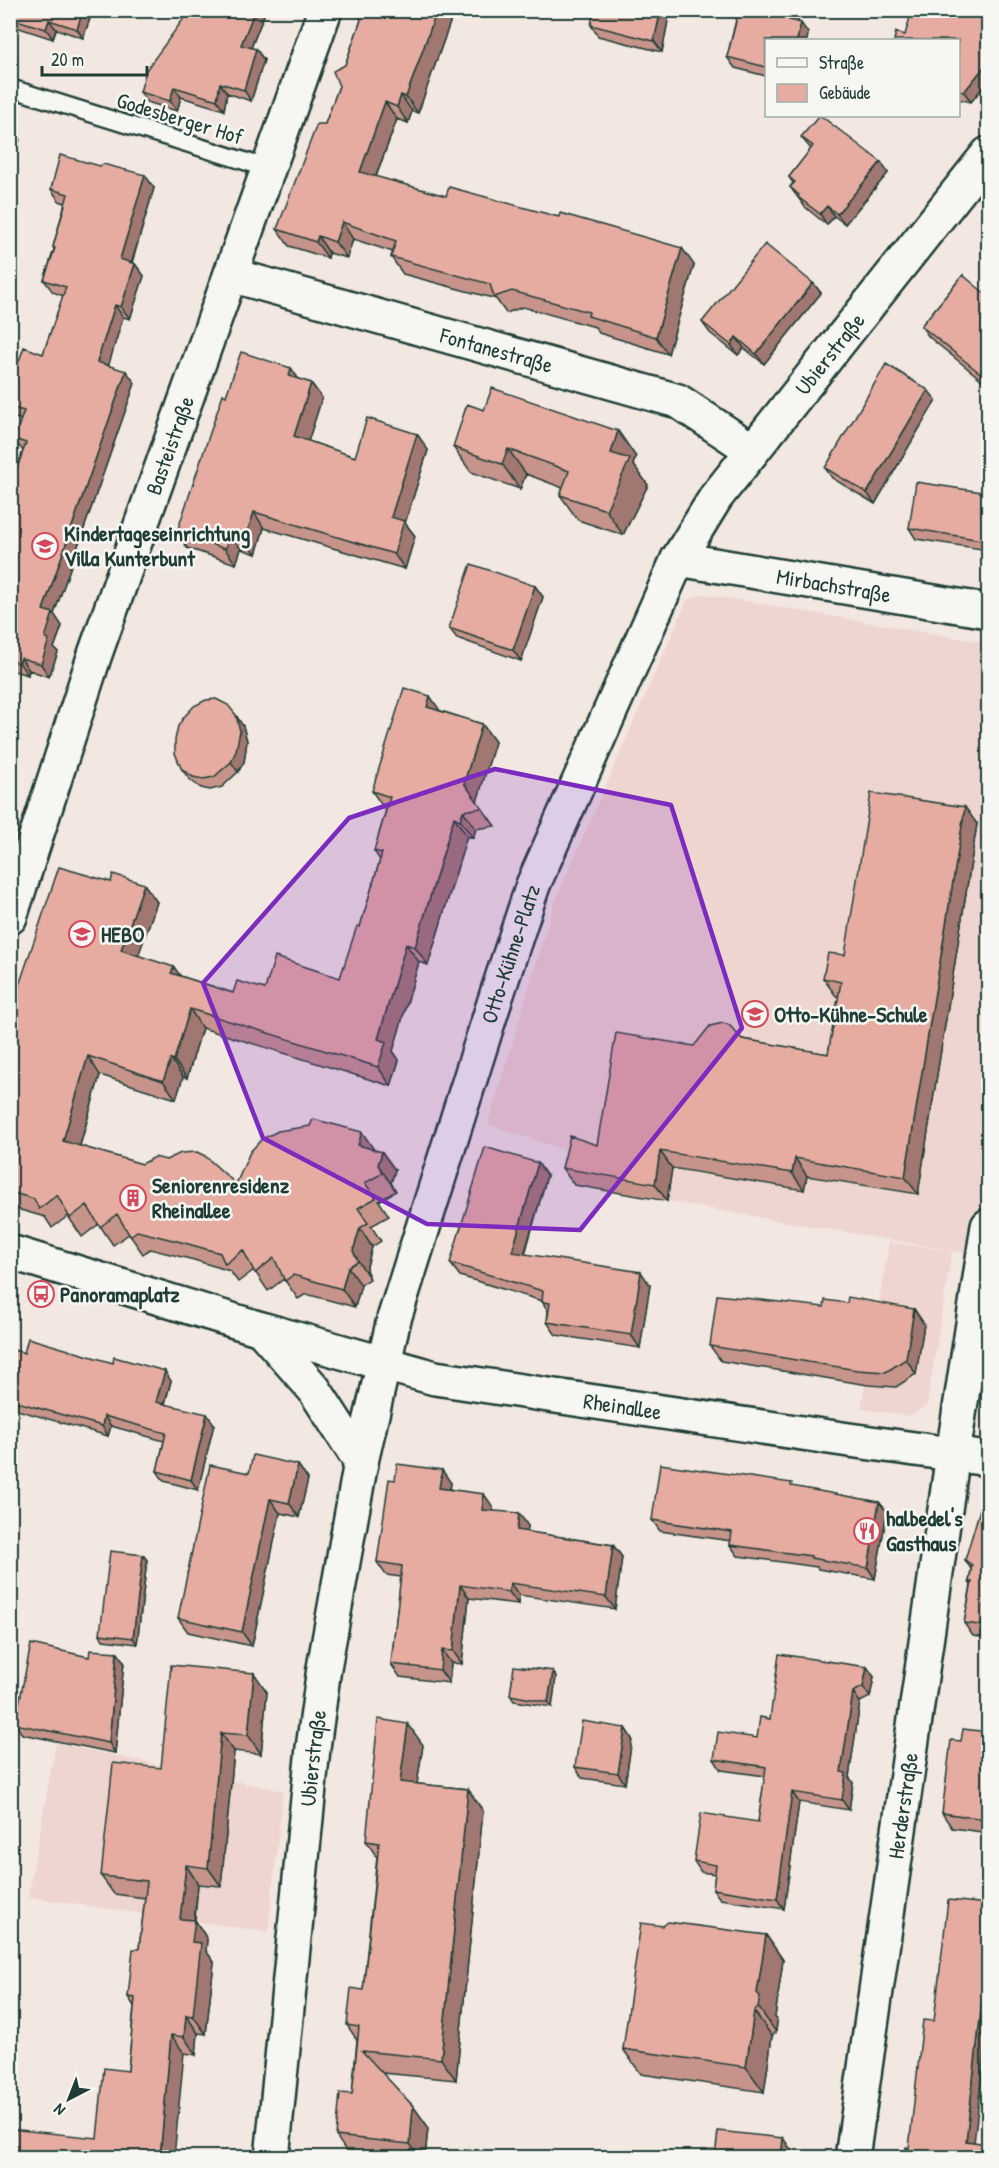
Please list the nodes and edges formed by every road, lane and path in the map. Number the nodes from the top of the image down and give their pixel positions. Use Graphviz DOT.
graph roads {
  1 [pos="325,10"];
  2 [pos="10,88"];
  3 [pos="988,154"];
  4 [pos="267,168"];
  5 [pos="231,275"];
  6 [pos="752,450"];
  7 [pos="678,559"];
  8 [pos="988,611"];
  9 [pos="10,917"];
  10 [pos="988,1226"];
  11 [pos="10,1252"];
  12 [pos="261,1329"];
  13 [pos="382,1364"];
  14 [pos="953,1454"];
  15 [pos="988,1459"];
  16 [pos="361,1462"];
  17 [pos="272,2157"];
  18 [pos="852,2157"];
  1 -- 4 [label="street, Basteistraße"];
  2 -- 4 [label="lane, Godesberger Hof"];
  3 -- 6 [label="street, Ubierstraße"];
  4 -- 5 [label="street, Basteistraße"];
  5 -- 6 [label="street, Fontanestraße"];
  5 -- 9 [label="street, Basteistraße"];
  6 -- 7 [label="street, Ubierstraße"];
  7 -- 8 [label="street, Mirbachstraße"];
  7 -- 13 [label="street, Otto-Kühne-Platz"];
  10 -- 14 [label="street"];
  11 -- 12 [label="street, Rheinallee"];
  12 -- 13 [label="street, Rheinallee"];
  12 -- 16 [label="street"];
  13 -- 14 [label="street, Rheinallee"];
  13 -- 16 [label="street, Ubierstraße"];
  14 -- 15 [label="street, Rheinallee"];
  14 -- 18 [label="street, Herderstraße"];
  16 -- 17 [label="street, Ubierstraße"];
}
